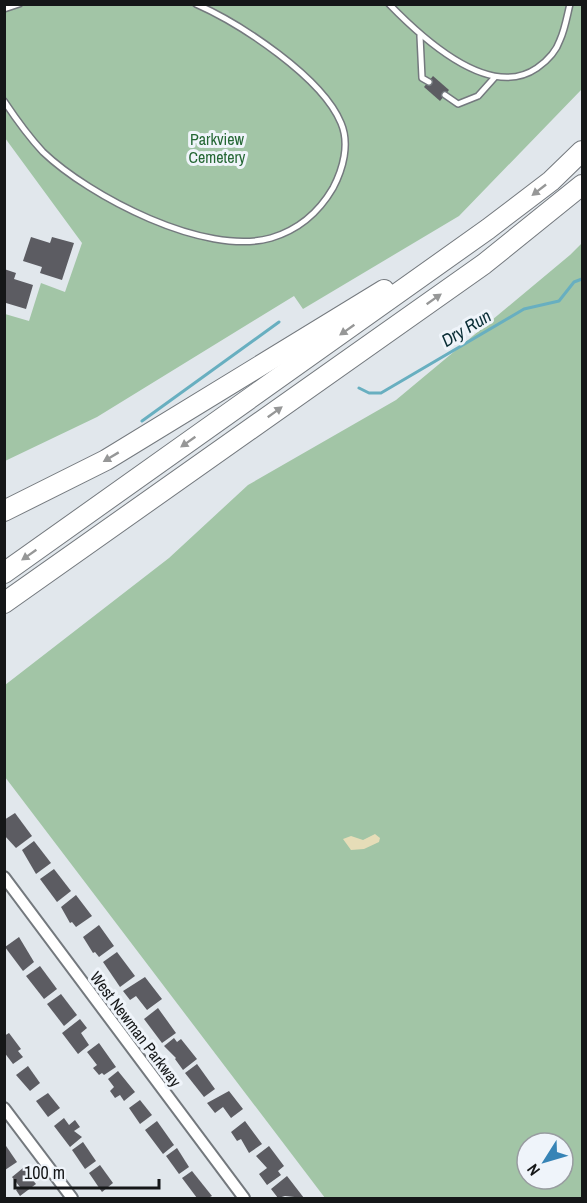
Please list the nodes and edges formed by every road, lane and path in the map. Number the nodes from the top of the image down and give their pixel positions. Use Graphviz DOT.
graph roads {
  1 [pos="19,4"];
  2 [pos="196,4"];
  3 [pos="215,4"];
  4 [pos="389,4"];
  5 [pos="570,4"];
  6 [pos="4,9"];
  7 [pos="214,12"];
  8 [pos="420,36"];
  9 [pos="495,77"];
  10 [pos="429,82"];
  11 [pos="445,95"];
  12 [pos="4,101"];
  13 [pos="582,151"];
  14 [pos="582,185"];
  15 [pos="415,281"];
  16 [pos="242,436"];
  17 [pos="4,511"];
  18 [pos="4,573"];
  19 [pos="4,603"];
  20 [pos="4,618"];
  21 [pos="4,877"];
  22 [pos="4,1108"];
  23 [pos="72,1198"];
  24 [pos="244,1198"];
  1 -- 6 [label="lane"];
  2 -- 7 [label="lane"];
  3 -- 7 [label="lane"];
  4 -- 8 [label="lane"];
  5 -- 9 [label="lane"];
  7 -- 12 [label="lane"];
  8 -- 9 [label="lane"];
  8 -- 10 [label="lane"];
  9 -- 11 [label="lane"];
  13 -- 15 [label="highway, one-way"];
  16 -- 14 [label="highway, one-way"];
  15 -- 17 [label="highway, one-way"];
  15 -- 18 [label="highway, one-way"];
  16 -- 19 [label="highway"];
  16 -- 20 [label="highway"];
  21 -- 24 [label="street, West Newman Parkway"];
  22 -- 23 [label="street"];
}
